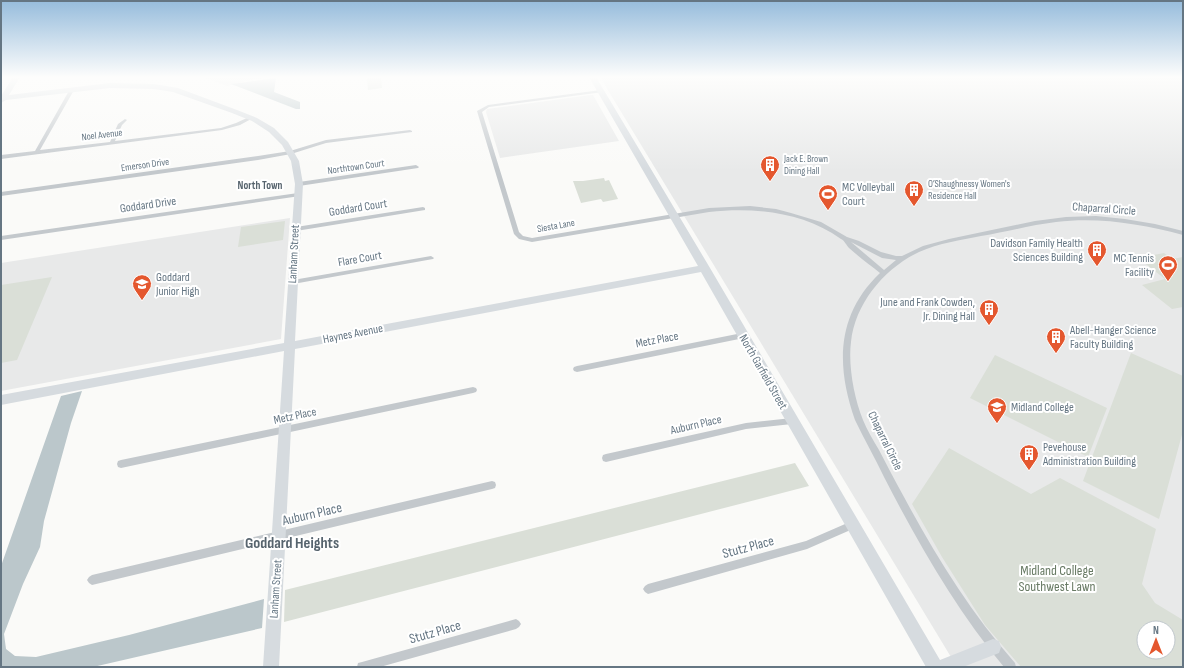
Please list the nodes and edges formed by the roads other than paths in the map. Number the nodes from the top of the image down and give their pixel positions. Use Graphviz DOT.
graph roads {
  1 [pos="62,108"];
  2 [pos="224,108"];
  3 [pos="485,108"];
  4 [pos="611,108"];
  5 [pos="250,118"];
  6 [pos="125,120"];
  7 [pos="410,131"];
  8 [pos="112,143"];
  9 [pos="38,152"];
  10 [pos="291,152"];
  11 [pos="1,157"];
  12 [pos="416,167"];
  13 [pos="298,189"];
  14 [pos="1,194"];
  15 [pos="423,209"];
  16 [pos="674,216"];
  17 [pos="296,229"];
  18 [pos="1183,233"];
  19 [pos="1,238"];
  20 [pos="845,238"];
  21 [pos="431,258"];
  22 [pos="904,258"];
  23 [pos="705,268"];
  24 [pos="884,273"];
  25 [pos="293,282"];
  26 [pos="742,336"];
  27 [pos="289,346"];
  28 [pos="576,369"];
  29 [pos="474,390"];
  30 [pos="1,400"];
  31 [pos="792,421"];
  32 [pos="284,431"];
  33 [pos="606,458"];
  34 [pos="121,464"];
  35 [pos="492,485"];
  36 [pos="852,525"];
  37 [pos="279,536"];
  38 [pos="92,580"];
  39 [pos="648,589"];
  40 [pos="516,624"];
  41 [pos="993,647"];
  42 [pos="271,667"];
  43 [pos="362,667"];
  44 [pos="935,667"];
  45 [pos="943,667"];
  46 [pos="1011,667"];
  1 -- 9 [label="street"];
  2 -- 5 [label="street, Lanham Street"];
  3 -- 16 [label="street, Siesta Lane"];
  4 -- 16 [label="street, North Garfield Street"];
  5 -- 8 [label="street, Noel Avenue"];
  5 -- 10 [label="street, Lanham Street"];
  6 -- 8 [label="street"];
  7 -- 10 [label="street, Emerson Drive"];
  8 -- 9 [label="street, Noel Avenue"];
  9 -- 11 [label="street, Noel Avenue"];
  10 -- 13 [label="street, Lanham Street"];
  10 -- 14 [label="street, Emerson Drive"];
  12 -- 13 [label="street, Northtown Court"];
  13 -- 17 [label="street, Lanham Street"];
  13 -- 19 [label="street, Goddard Drive"];
  15 -- 17 [label="street, Goddard Court"];
  16 -- 20 [label="street, Siesta Lane"];
  16 -- 23 [label="street, North Garfield Street"];
  17 -- 25 [label="street, Lanham Street"];
  18 -- 22 [label="street, Chaparral Circle"];
  20 -- 22 [label="street, Siesta Lane"];
  20 -- 24 [label="street, Siesta Lane"];
  21 -- 25 [label="street, Flare Court"];
  22 -- 24 [label="street, Chaparral Circle"];
  23 -- 26 [label="street, North Garfield Street"];
  23 -- 27 [label="street, Haynes Avenue"];
  24 -- 41 [label="street, Chaparral Circle"];
  25 -- 27 [label="street, Lanham Street"];
  26 -- 28 [label="street, Metz Place"];
  26 -- 31 [label="street, North Garfield Street"];
  27 -- 30 [label="street, Haynes Avenue"];
  27 -- 32 [label="street, Lanham Street"];
  29 -- 32 [label="street, Metz Place"];
  31 -- 33 [label="street, Auburn Place"];
  31 -- 36 [label="street, North Garfield Street"];
  32 -- 34 [label="street, Metz Place"];
  32 -- 37 [label="street, Lanham Street"];
  35 -- 37 [label="street, Auburn Place"];
  36 -- 39 [label="street, Stutz Place"];
  36 -- 44 [label="street, North Garfield Street"];
  37 -- 38 [label="street, Auburn Place"];
  37 -- 42 [label="street, Lanham Street"];
  40 -- 43 [label="street, Stutz Place"];
  41 -- 45 [label="street"];
  41 -- 46 [label="street, Chaparral Circle"];
}
